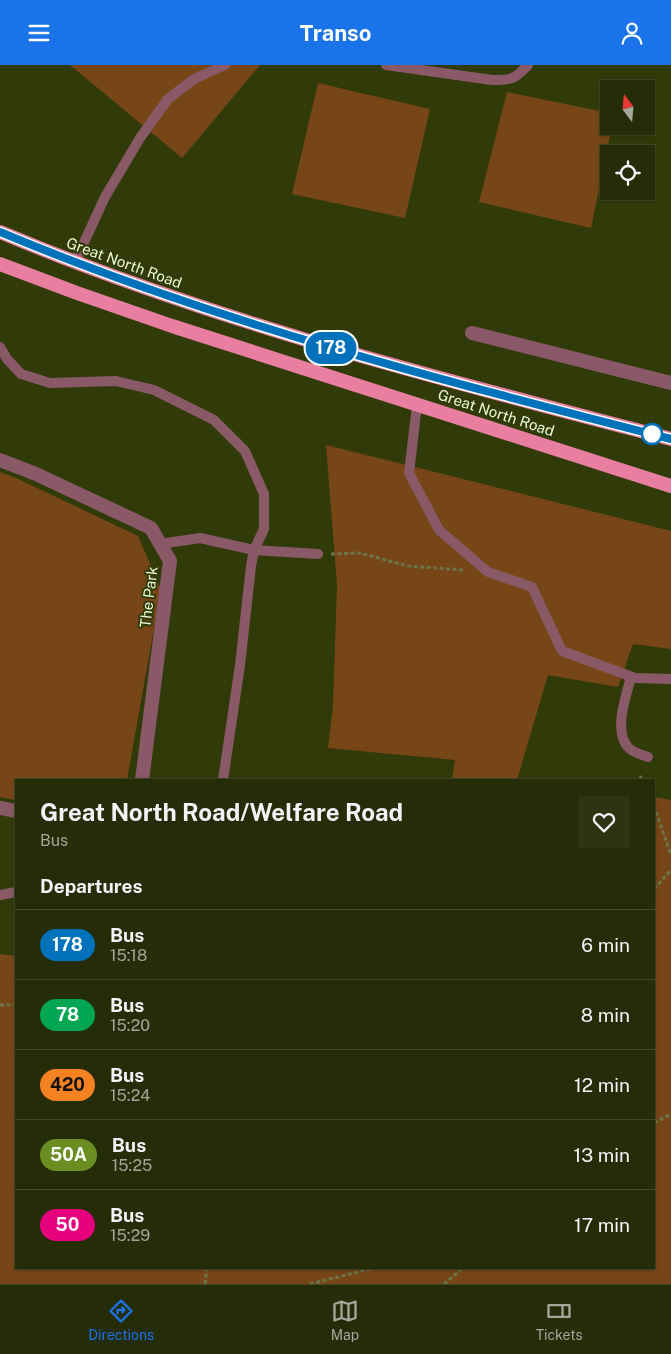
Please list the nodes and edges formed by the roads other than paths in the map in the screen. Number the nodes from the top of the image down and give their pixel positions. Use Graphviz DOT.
graph roads {
  1 [pos="225,65"];
  2 [pos="386,65"];
  3 [pos="528,65"];
  4 [pos="0,232"];
  5 [pos="75,263"];
  6 [pos="0,264"];
  7 [pos="472,333"];
  8 [pos="0,347"];
  9 [pos="671,383"];
  10 [pos="417,405"];
  11 [pos="671,439"];
  12 [pos="0,460"];
  13 [pos="671,485"];
  14 [pos="160,544"];
  15 [pos="254,549"];
  16 [pos="318,554"];
  17 [pos="631,677"];
  18 [pos="671,679"];
  19 [pos="648,757"];
  20 [pos="142,779"];
  21 [pos="223,779"];
  22 [pos="0,808"];
  23 [pos="15,811"];
  24 [pos="15,892"];
  25 [pos="0,895"];
  1 -- 5 [label="lane"];
  2 -- 3 [label="lane"];
  4 -- 5 [label="highway, Great North Road"];
  5 -- 11 [label="highway, Great North Road"];
  6 -- 10 [label="highway, Great North Road"];
  7 -- 9 [label="street"];
  8 -- 15 [label="lane"];
  10 -- 13 [label="highway, Great North Road"];
  10 -- 17 [label="lane"];
  12 -- 14 [label="street, The Park"];
  14 -- 15 [label="lane"];
  14 -- 20 [label="street, The Park"];
  15 -- 16 [label="lane"];
  15 -- 21 [label="lane"];
  17 -- 18 [label="lane"];
  17 -- 19 [label="lane"];
  22 -- 23 [label="street"];
  24 -- 25 [label="lane"];
}
